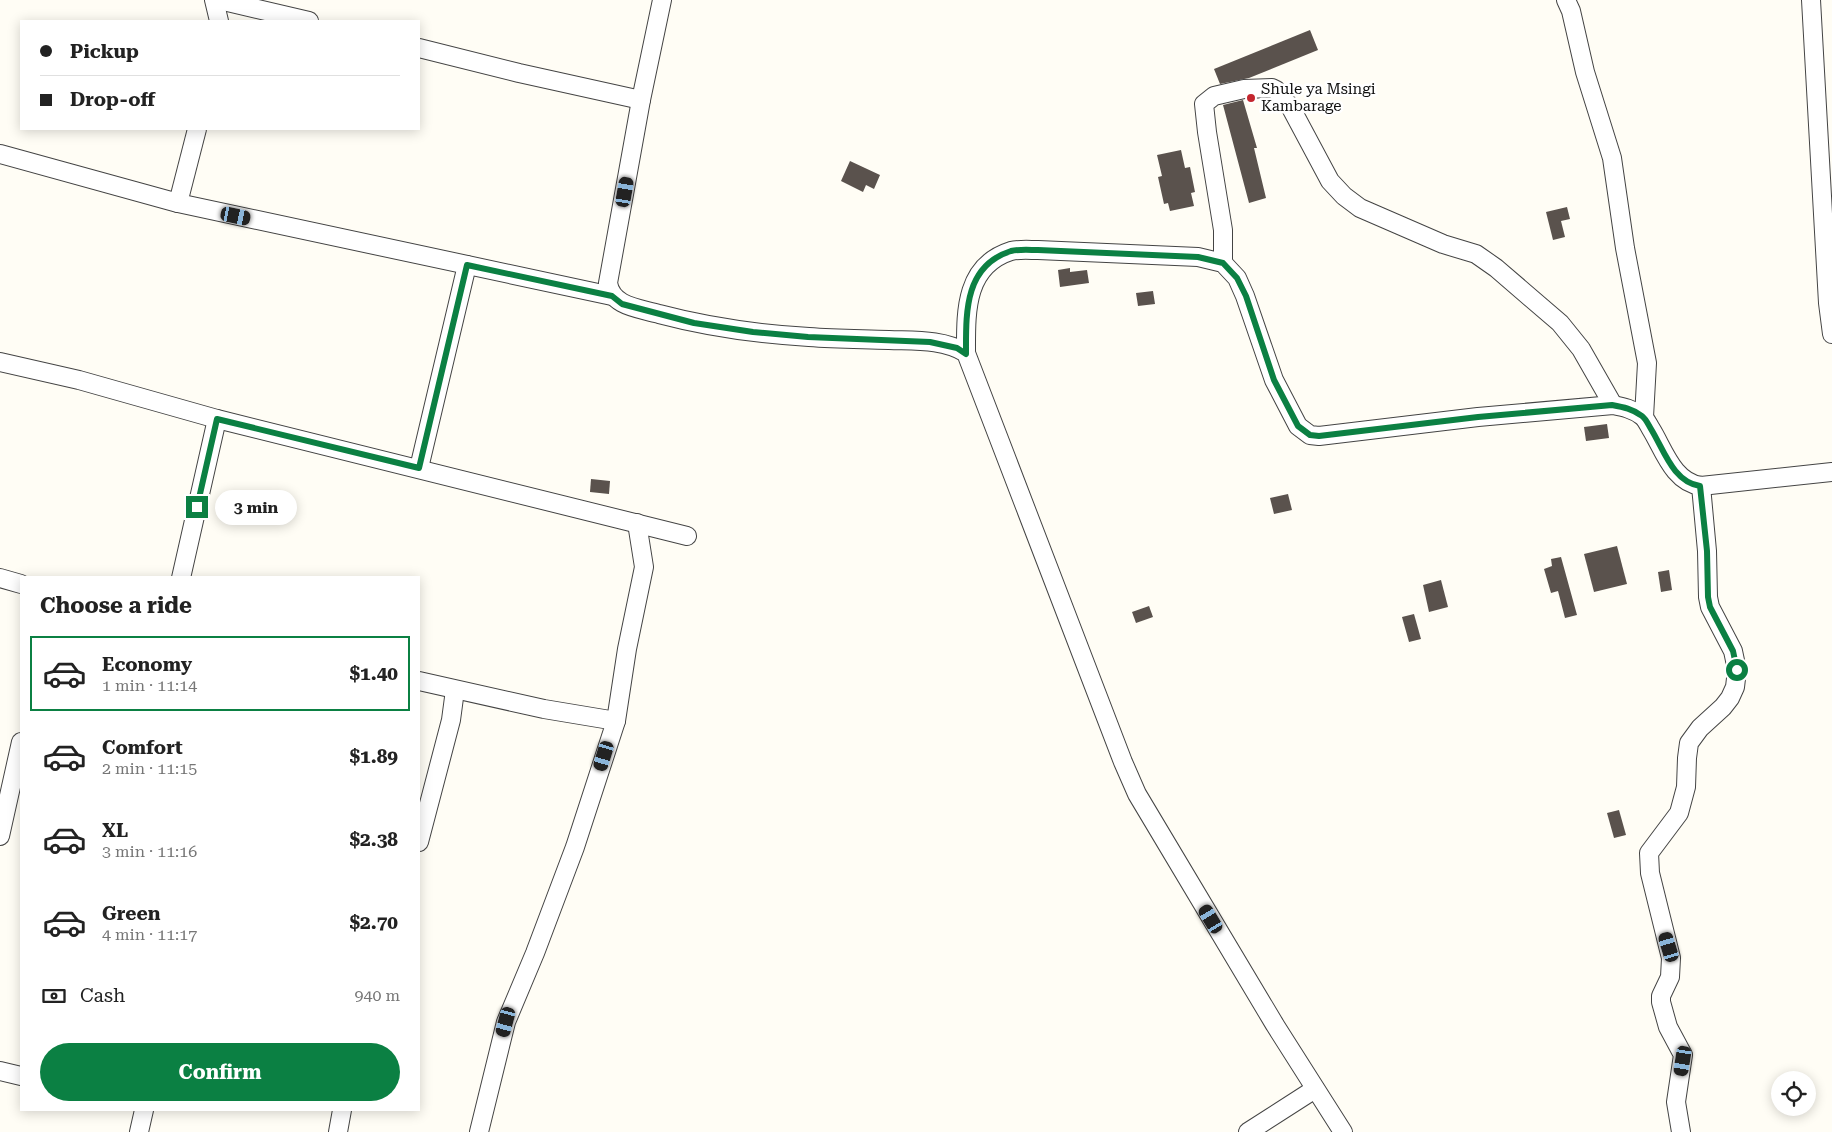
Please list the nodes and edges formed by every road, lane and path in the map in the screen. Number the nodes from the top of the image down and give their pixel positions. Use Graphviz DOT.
graph roads {
  1 [pos="214,0"];
  2 [pos="219,0"];
  3 [pos="662,0"];
  4 [pos="1566,0"];
  5 [pos="1811,0"];
  6 [pos="219,20"];
  7 [pos="305,20"];
  8 [pos="420,48"];
  9 [pos="641,100"];
  10 [pos="197,130"];
  11 [pos="0,154"];
  12 [pos="178,203"];
  13 [pos="1223,263"];
  14 [pos="467,265"];
  15 [pos="612,296"];
  16 [pos="1832,334"];
  17 [pos="966,354"];
  18 [pos="0,362"];
  19 [pos="1612,405"];
  20 [pos="1644,417"];
  21 [pos="217,419"];
  22 [pos="419,468"];
  23 [pos="1832,472"];
  24 [pos="1700,486"];
  25 [pos="637,523"];
  26 [pos="687,536"];
  27 [pos="180,576"];
  28 [pos="0,578"];
  29 [pos="20,584"];
  30 [pos="420,681"];
  31 [pos="456,690"];
  32 [pos="616,721"];
  33 [pos="20,746"];
  34 [pos="0,836"];
  35 [pos="420,838"];
  36 [pos="0,1071"];
  37 [pos="20,1076"];
  38 [pos="1315,1089"];
  39 [pos="144,1111"];
  40 [pos="342,1111"];
  41 [pos="139,1132"];
  42 [pos="338,1132"];
  43 [pos="479,1132"];
  44 [pos="1248,1132"];
  45 [pos="1343,1132"];
  46 [pos="1682,1132"];
  1 -- 6 [label="street"];
  2 -- 7 [label="street"];
  3 -- 9 [label="street"];
  4 -- 20 [label="street"];
  5 -- 16 [label="street"];
  8 -- 9 [label="street"];
  9 -- 15 [label="street"];
  10 -- 12 [label="street"];
  11 -- 12 [label="street"];
  12 -- 14 [label="street"];
  13 -- 17 [label="street"];
  13 -- 19 [label="street"];
  13 -- 19 [label="street"];
  14 -- 15 [label="street"];
  14 -- 22 [label="street"];
  15 -- 17 [label="street"];
  17 -- 38 [label="street"];
  18 -- 21 [label="street"];
  19 -- 20 [label="street"];
  20 -- 24 [label="street"];
  21 -- 22 [label="street"];
  21 -- 27 [label="street"];
  22 -- 25 [label="street"];
  23 -- 24 [label="street"];
  24 -- 46 [label="street"];
  25 -- 26 [label="street"];
  25 -- 32 [label="street"];
  28 -- 29 [label="street"];
  30 -- 31 [label="street"];
  31 -- 32 [label="street"];
  31 -- 35 [label="street"];
  32 -- 43 [label="street"];
  33 -- 34 [label="street"];
  36 -- 37 [label="street"];
  38 -- 44 [label="street"];
  38 -- 45 [label="street"];
  39 -- 41 [label="street"];
  40 -- 42 [label="street"];
}
